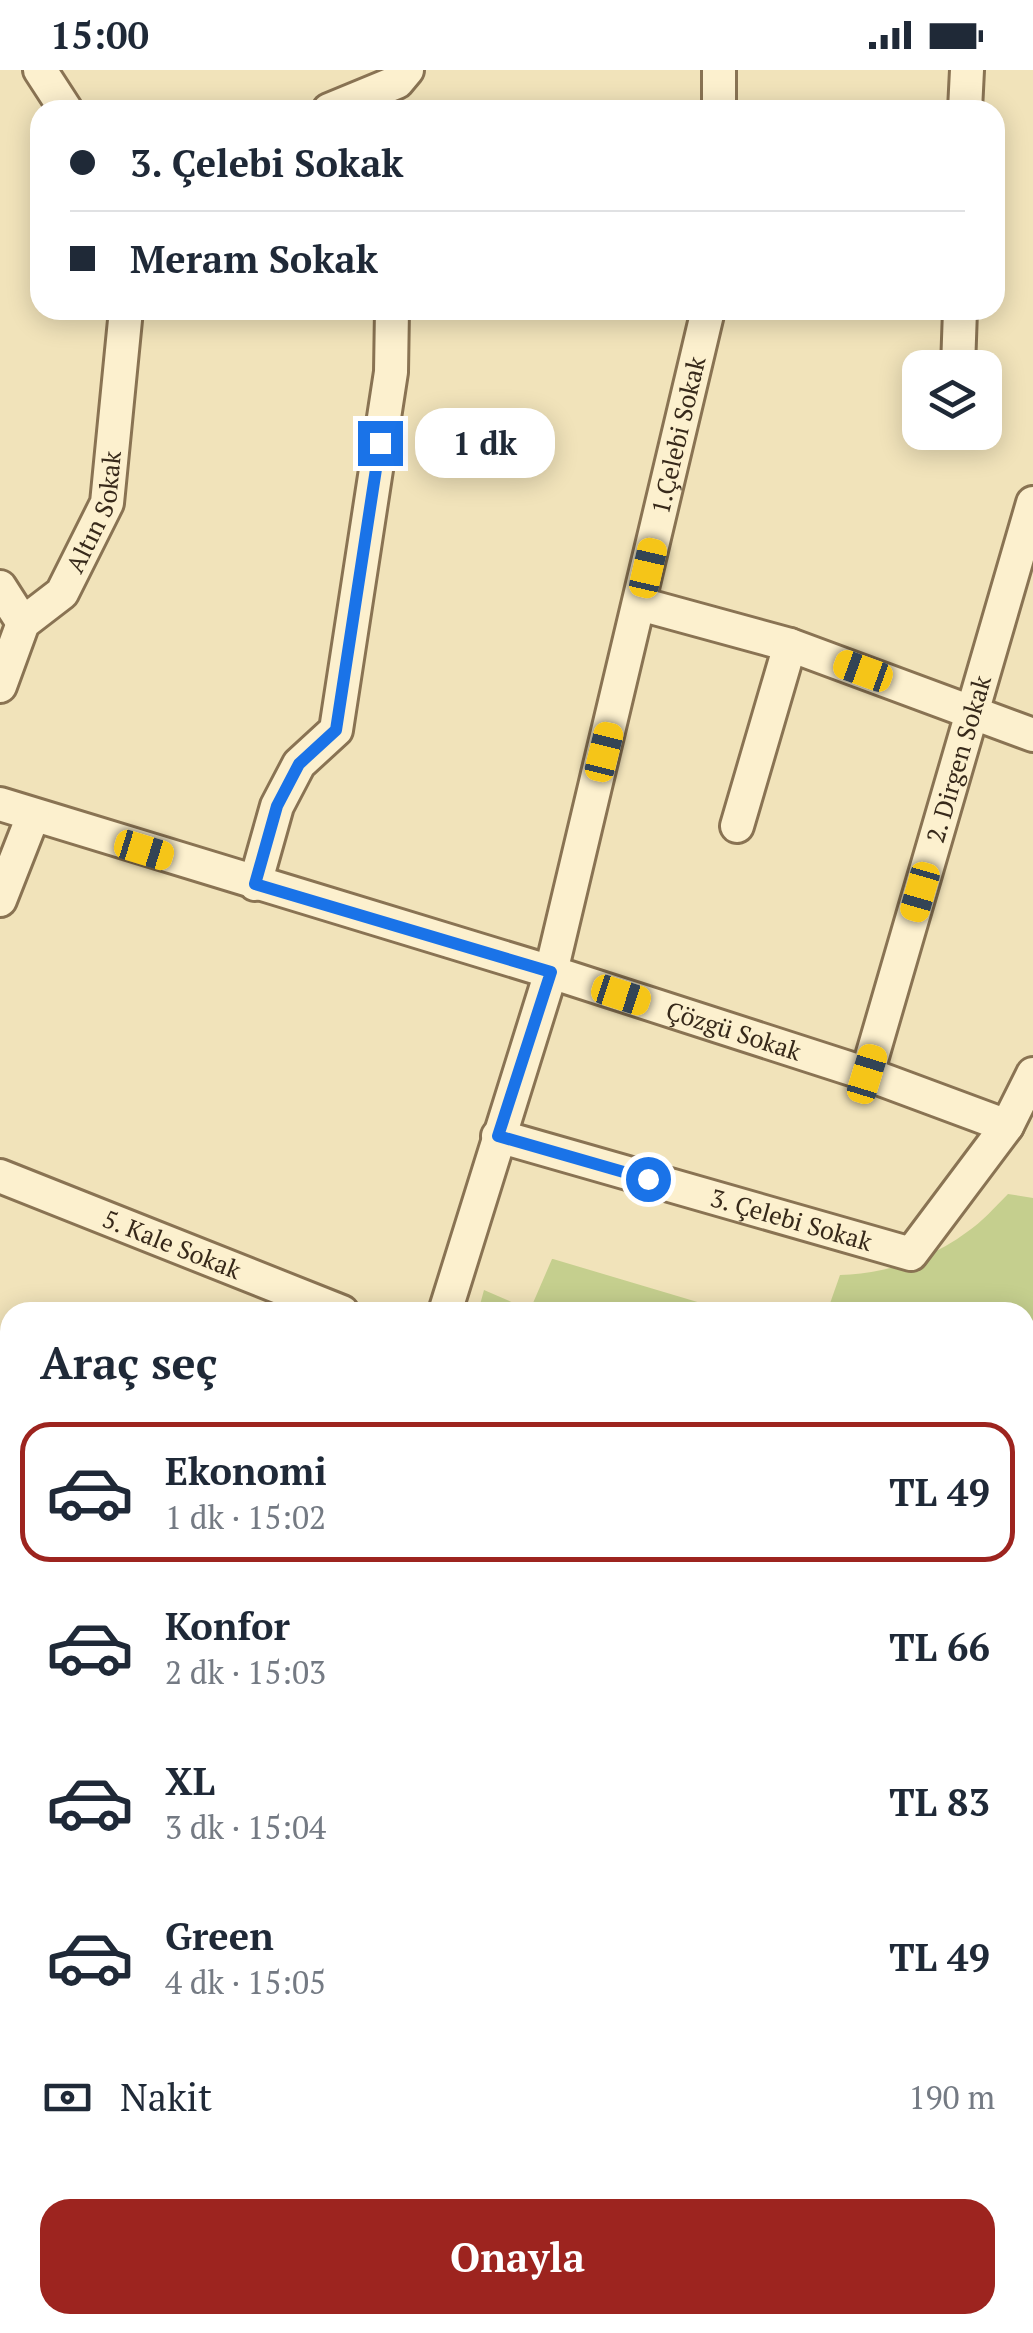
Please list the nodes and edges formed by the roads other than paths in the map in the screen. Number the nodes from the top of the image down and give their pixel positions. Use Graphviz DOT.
graph roads {
  1 [pos="40,70"];
  2 [pos="719,70"];
  3 [pos="966,70"];
  4 [pos="398,83"];
  5 [pos="60,100"];
  6 [pos="354,100"];
  7 [pos="719,100"];
  8 [pos="966,100"];
  9 [pos="125,320"];
  10 [pos="392,320"];
  11 [pos="706,320"];
  12 [pos="960,320"];
  13 [pos="959,350"];
  14 [pos="1033,503"];
  15 [pos="0,587"];
  16 [pos="640,604"];
  17 [pos="23,623"];
  18 [pos="790,645"];
  19 [pos="0,686"];
  20 [pos="973,711"];
  21 [pos="1033,735"];
  22 [pos="0,804"];
  23 [pos="33,816"];
  24 [pos="738,826"];
  25 [pos="255,884"];
  26 [pos="0,900"];
  27 [pos="551,972"];
  28 [pos="867,1074"];
  29 [pos="1033,1074"];
  30 [pos="1006,1126"];
  31 [pos="498,1136"];
  32 [pos="0,1176"];
  33 [pos="317,1302"];
  34 [pos="448,1302"];
  1 -- 5 [label="street"];
  2 -- 7 [label="street"];
  3 -- 8 [label="street"];
  4 -- 6 [label="street"];
  9 -- 17 [label="street, Altın Sokak"];
  10 -- 25 [label="street"];
  11 -- 16 [label="street, 1.Çelebi Sokak"];
  12 -- 13 [label="street"];
  14 -- 20 [label="street, 2. Dirgen Sokak"];
  15 -- 17 [label="street"];
  16 -- 18 [label="street"];
  16 -- 27 [label="street, 1.Çelebi Sokak"];
  17 -- 19 [label="street"];
  18 -- 20 [label="street"];
  18 -- 24 [label="street"];
  20 -- 21 [label="street"];
  20 -- 28 [label="street, 2. Dirgen Sokak"];
  22 -- 23 [label="street, Çözgü Sokak"];
  23 -- 25 [label="street, Çözgü Sokak"];
  23 -- 26 [label="street"];
  25 -- 27 [label="street, Çözgü Sokak"];
  27 -- 28 [label="street, Çözgü Sokak"];
  27 -- 31 [label="street, 1.Çelebi Sokak"];
  28 -- 30 [label="street, Çözgü Sokak"];
  29 -- 30 [label="street"];
  30 -- 31 [label="street, 3. Çelebi Sokak"];
  31 -- 34 [label="street, 1.Çelebi Sokak"];
  32 -- 33 [label="street, 5. Kale Sokak"];
}
